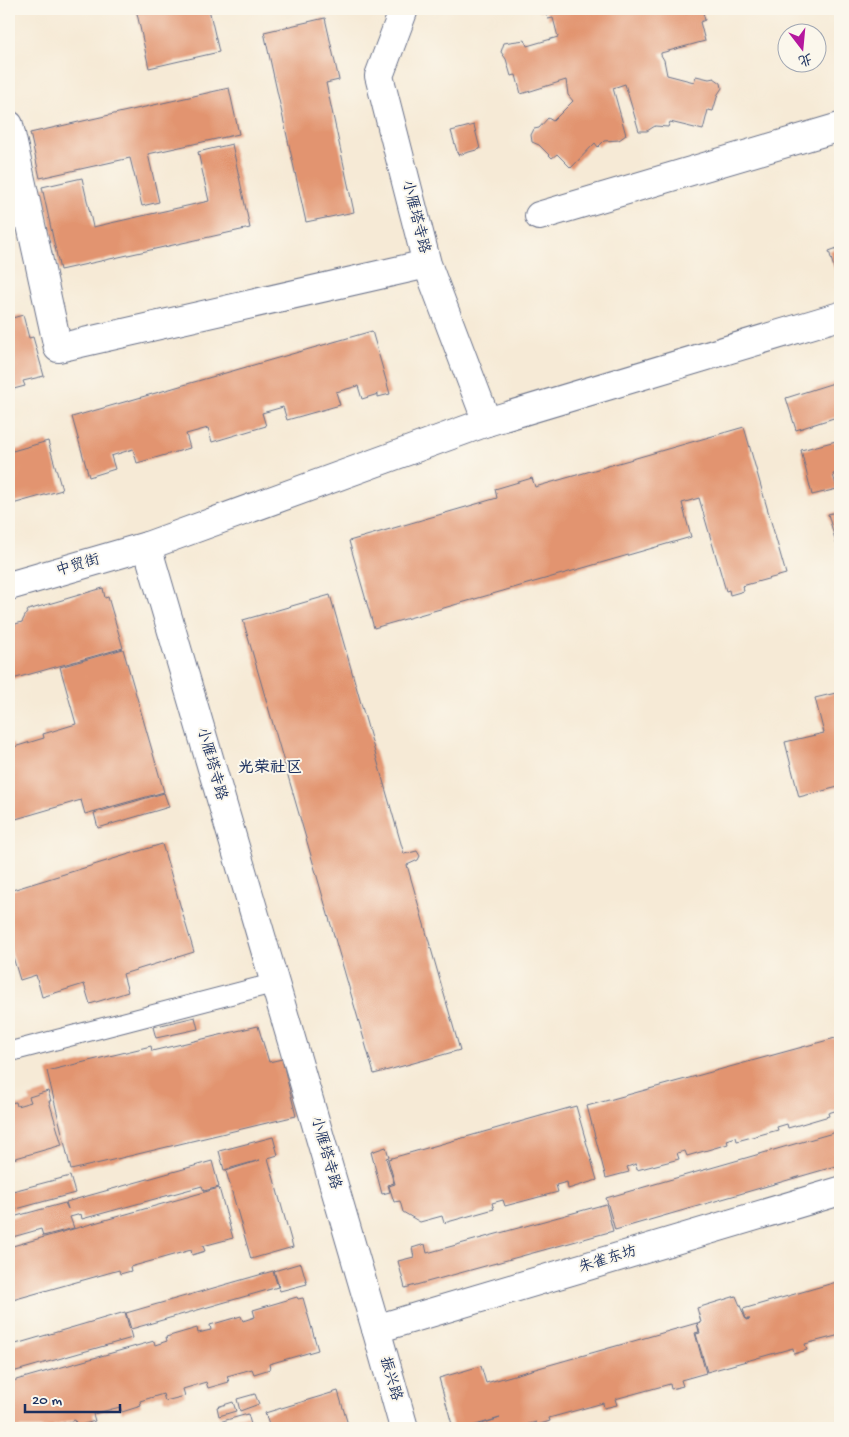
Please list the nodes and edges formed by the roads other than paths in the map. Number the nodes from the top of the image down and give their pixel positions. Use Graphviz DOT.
graph roads {
  1 [pos="404,9"];
  2 [pos="840,128"];
  3 [pos="10,133"];
  4 [pos="539,216"];
  5 [pos="19,218"];
  6 [pos="428,264"];
  7 [pos="840,316"];
  8 [pos="487,422"];
  9 [pos="147,546"];
  10 [pos="9,586"];
  11 [pos="275,983"];
  12 [pos="9,1052"];
  13 [pos="840,1191"];
  14 [pos="376,1329"];
  15 [pos="404,1428"];
  1 -- 6 [label="street, 小雁塔寺路"];
  2 -- 4 [label="street"];
  3 -- 5 [label="street"];
  5 -- 6 [label="street"];
  6 -- 8 [label="street, 小雁塔寺路"];
  7 -- 8 [label="street"];
  8 -- 9 [label="street"];
  9 -- 10 [label="street, 中贸街"];
  9 -- 11 [label="street, 小雁塔寺路"];
  11 -- 12 [label="lane"];
  11 -- 14 [label="street, 小雁塔寺路"];
  13 -- 14 [label="street, 朱雀东坊"];
  14 -- 15 [label="street, 振兴路"];
}
